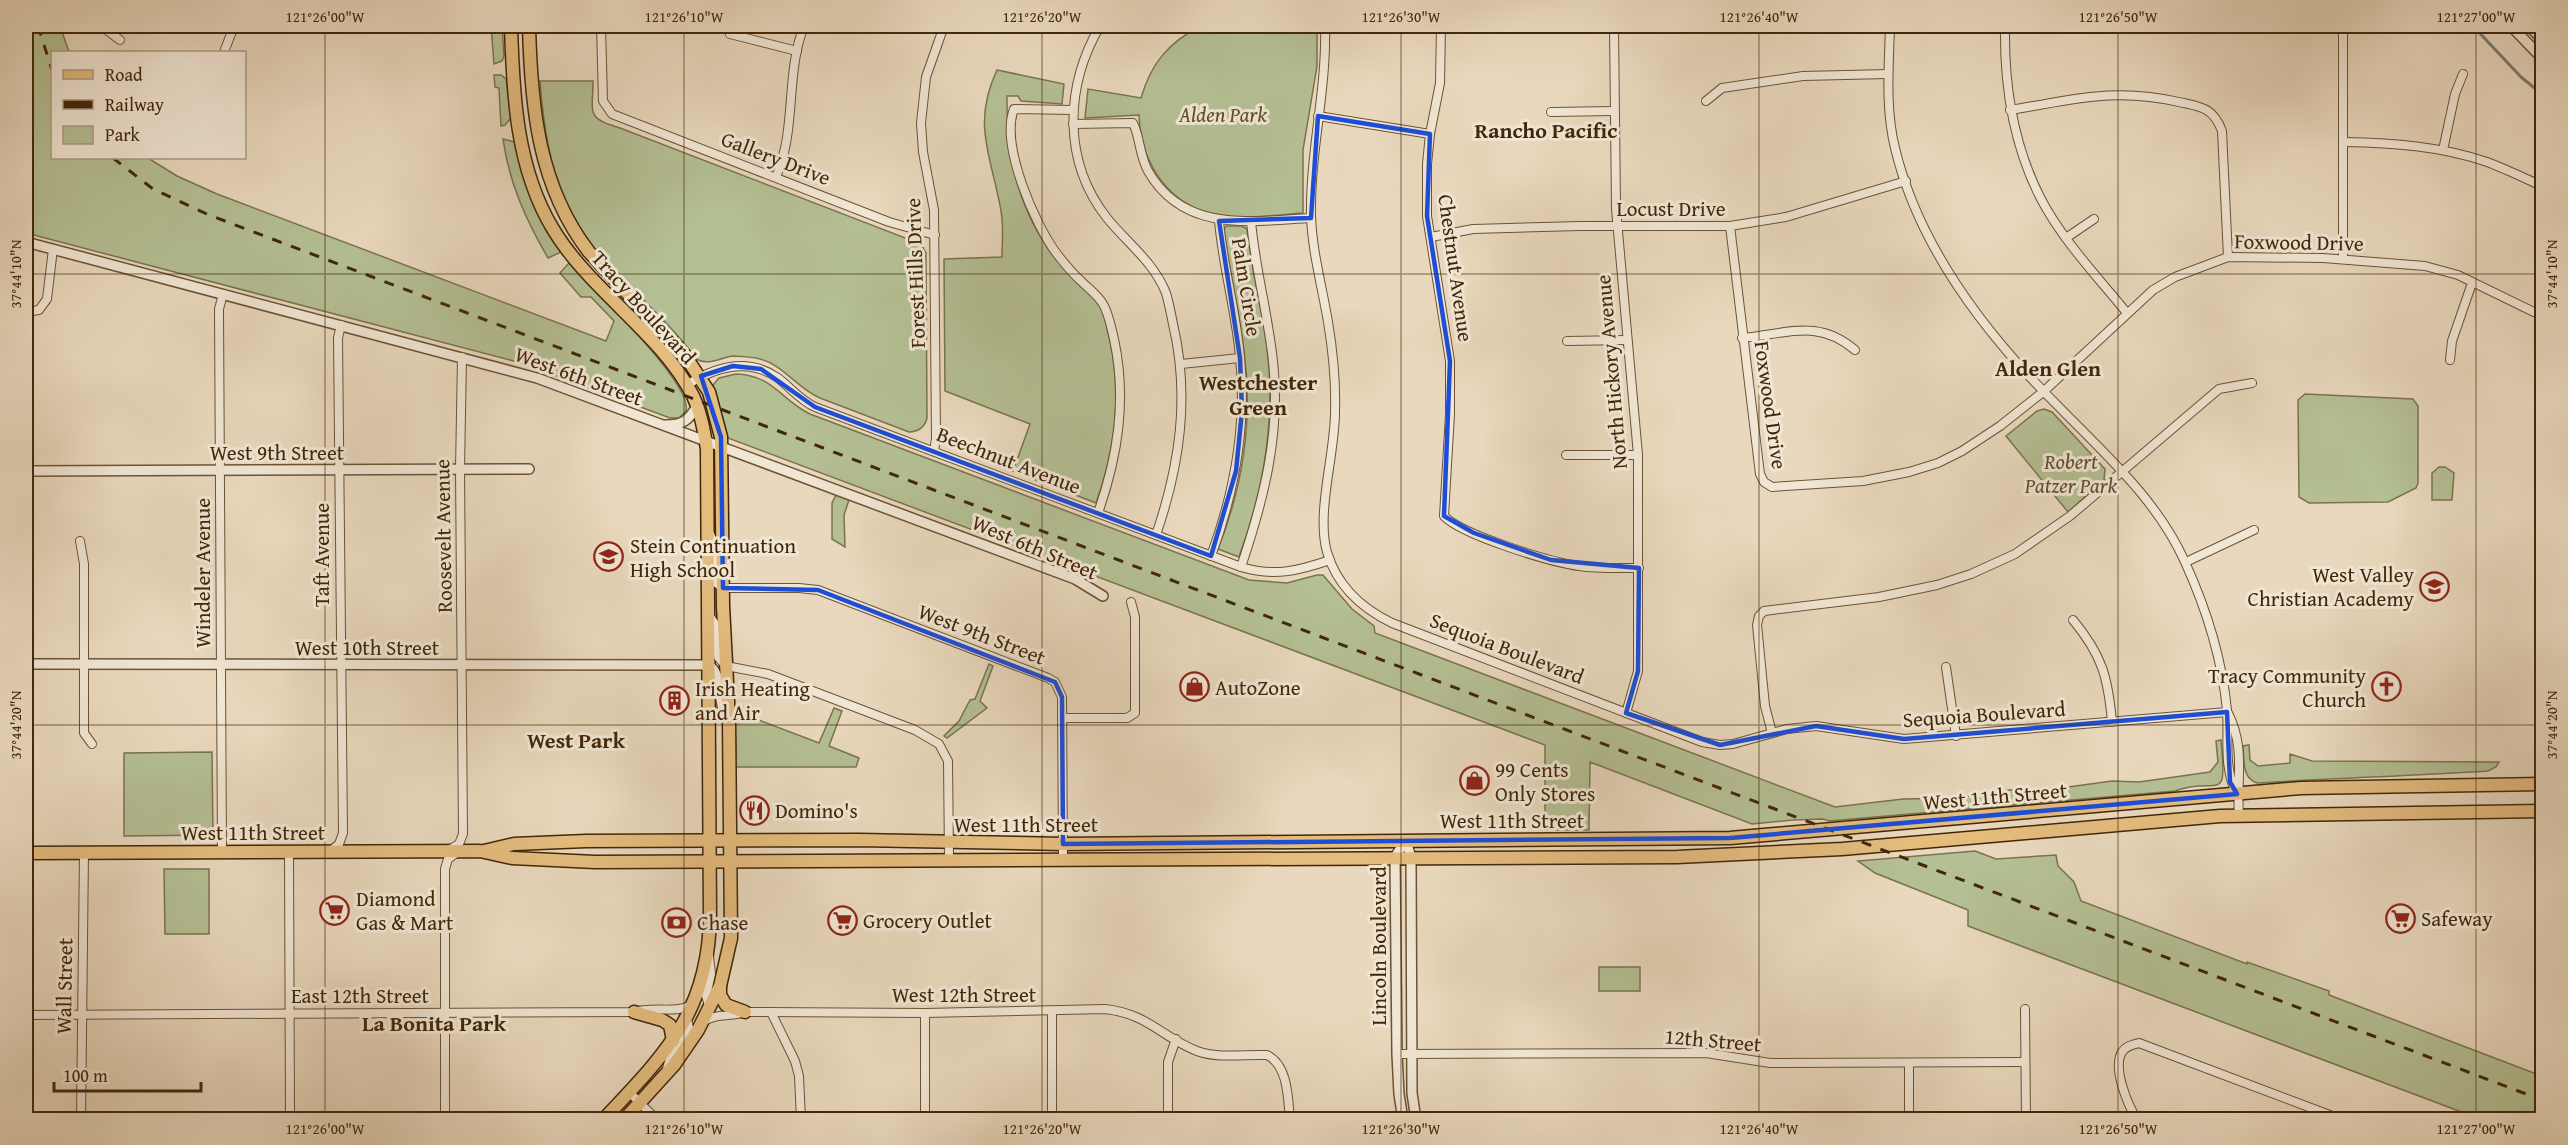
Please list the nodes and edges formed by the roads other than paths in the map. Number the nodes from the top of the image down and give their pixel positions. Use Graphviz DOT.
graph roads {
  1 [pos="106,26"];
  2 [pos="234,26"];
  3 [pos="511,26"];
  4 [pos="529,26"];
  5 [pos="601,26"];
  6 [pos="804,26"];
  7 [pos="944,26"];
  8 [pos="1100,26"];
  9 [pos="1325,26"];
  10 [pos="1440,26"];
  11 [pos="1614,26"];
  12 [pos="1890,26"];
  13 [pos="2005,26"];
  14 [pos="2343,26"];
  15 [pos="2511,26"];
  16 [pos="2529,26"];
  17 [pos="730,34"];
  18 [pos="2542,39"];
  19 [pos="120,40"];
  20 [pos="224,51"];
  21 [pos="797,51"];
  22 [pos="2542,58"];
  23 [pos="1888,74"];
  24 [pos="2463,74"];
  25 [pos="1706,101"];
  26 [pos="1073,110"];
  27 [pos="2010,110"];
  28 [pos="1614,111"];
  29 [pos="1551,112"];
  30 [pos="1318,116"];
  31 [pos="1072,124"];
  32 [pos="1430,134"];
  33 [pos="2343,142"];
  34 [pos="2443,150"];
  35 [pos="776,177"];
  36 [pos="1906,181"];
  37 [pos="2542,186"];
  38 [pos="1311,218"];
  39 [pos="2094,219"];
  40 [pos="1219,220"];
  41 [pos="1251,221"];
  42 [pos="1618,226"];
  43 [pos="1730,226"];
  44 [pos="934,235"];
  45 [pos="1431,237"];
  46 [pos="2066,238"];
  47 [pos="26,242"];
  48 [pos="53,249"];
  49 [pos="2228,257"];
  50 [pos="2343,259"];
  51 [pos="2472,283"];
  52 [pos="222,294"];
  53 [pos="26,312"];
  54 [pos="2127,313"];
  55 [pos="2542,316"];
  56 [pos="341,325"];
  57 [pos="1742,338"];
  58 [pos="1626,340"];
  59 [pos="1567,341"];
  60 [pos="1855,350"];
  61 [pos="462,357"];
  62 [pos="1240,358"];
  63 [pos="2450,360"];
  64 [pos="1181,364"];
  65 [pos="701,376"];
  66 [pos="2252,383"];
  67 [pos="687,385"];
  68 [pos="2043,392"];
  69 [pos="697,406"];
  70 [pos="26,419"];
  71 [pos="663,425"];
  72 [pos="705,440"];
  73 [pos="722,446"];
  74 [pos="934,451"];
  75 [pos="1566,455"];
  76 [pos="1638,455"];
  77 [pos="460,469"];
  78 [pos="529,469"];
  79 [pos="220,470"];
  80 [pos="339,470"];
  81 [pos="26,471"];
  82 [pos="2121,471"];
  83 [pos="1098,513"];
  84 [pos="708,530"];
  85 [pos="2254,530"];
  86 [pos="1156,535"];
  87 [pos="80,541"];
  88 [pos="1211,556"];
  89 [pos="1330,560"];
  90 [pos="2186,562"];
  91 [pos="1240,567"];
  92 [pos="1639,568"];
  93 [pos="723,588"];
  94 [pos="1103,596"];
  95 [pos="1131,602"];
  96 [pos="708,613"];
  97 [pos="2073,620"];
  98 [pos="26,664"];
  99 [pos="84,664"];
  100 [pos="462,665"];
  101 [pos="709,665"];
  102 [pos="221,666"];
  103 [pos="340,666"];
  104 [pos="726,666"];
  105 [pos="1946,668"];
  106 [pos="2227,712"];
  107 [pos="1626,713"];
  108 [pos="1062,718"];
  109 [pos="729,720"];
  110 [pos="2112,722"];
  111 [pos="1772,733"];
  112 [pos="1956,736"];
  113 [pos="92,744"];
  114 [pos="2542,784"];
  115 [pos="2237,794"];
  116 [pos="2542,811"];
  117 [pos="2239,815"];
  118 [pos="731,840"];
  119 [pos="1406,840"];
  120 [pos="709,841"];
  121 [pos="949,843"];
  122 [pos="1063,844"];
  123 [pos="453,851"];
  124 [pos="480,851"];
  125 [pos="84,852"];
  126 [pos="222,852"];
  127 [pos="289,852"];
  128 [pos="329,852"];
  129 [pos="26,853"];
  130 [pos="1395,857"];
  131 [pos="1411,858"];
  132 [pos="949,859"];
  133 [pos="1063,859"];
  134 [pos="709,862"];
  135 [pos="731,862"];
  136 [pos="708,948"];
  137 [pos="720,986"];
  138 [pos="2025,1009"];
  139 [pos="634,1012"];
  140 [pos="715,1012"];
  141 [pos="745,1012"];
  142 [pos="771,1012"];
  143 [pos="1052,1012"];
  144 [pos="290,1013"];
  145 [pos="445,1013"];
  146 [pos="683,1013"];
  147 [pos="925,1013"];
  148 [pos="26,1015"];
  149 [pos="81,1015"];
  150 [pos="1176,1039"];
  151 [pos="673,1041"];
  152 [pos="1411,1053"];
  153 [pos="1397,1054"];
  154 [pos="2025,1062"];
  155 [pos="1909,1064"];
  156 [pos="665,1076"];
  157 [pos="629,1092"];
  158 [pos="640,1102"];
  159 [pos="81,1119"];
  160 [pos="290,1119"];
  161 [pos="445,1119"];
  162 [pos="603,1119"];
  163 [pos="624,1119"];
  164 [pos="657,1119"];
  165 [pos="801,1119"];
  166 [pos="925,1119"];
  167 [pos="1052,1119"];
  168 [pos="1168,1119"];
  169 [pos="1290,1119"];
  170 [pos="1403,1119"];
  171 [pos="1416,1119"];
  172 [pos="1909,1119"];
  173 [pos="2026,1119"];
  174 [pos="2137,1119"];
  175 [pos="2343,1119"];
  1 -- 19 [label="street"];
  2 -- 20 [label="street"];
  3 -- 67 [label="main road, Tracy Boulevard"];
  4 -- 65 [label="main road, Tracy Boulevard"];
  5 -- 35 [label="street, Gallery Drive"];
  6 -- 21 [label="street"];
  7 -- 44 [label="street, Forest Hills Drive"];
  8 -- 26 [label="street"];
  9 -- 30 [label="street, Sequoia Boulevard"];
  10 -- 32 [label="street, Chestnut Avenue"];
  11 -- 28 [label="street, North Hickory Avenue"];
  12 -- 23 [label="street"];
  13 -- 27 [label="street"];
  14 -- 33 [label="street"];
  15 -- 22 [label="street"];
  16 -- 18 [label="street"];
  17 -- 21 [label="street"];
  21 -- 35 [label="street"];
  23 -- 25 [label="street"];
  23 -- 36 [label="street"];
  24 -- 34 [label="street"];
  26 -- 31 [label="street"];
  26 -- 83 [label="street"];
  27 -- 46 [label="street"];
  27 -- 49 [label="street"];
  28 -- 29 [label="street"];
  28 -- 42 [label="street, North Hickory Avenue"];
  30 -- 32 [label="street"];
  30 -- 38 [label="street, Sequoia Boulevard"];
  31 -- 40 [label="street, Palm Circle"];
  31 -- 64 [label="street"];
  32 -- 45 [label="street, Chestnut Avenue"];
  33 -- 34 [label="street"];
  33 -- 50 [label="street"];
  34 -- 37 [label="street"];
  35 -- 44 [label="street, Gallery Drive"];
  36 -- 43 [label="street, Locust Drive"];
  36 -- 68 [label="street"];
  38 -- 41 [label="street"];
  38 -- 89 [label="street, Sequoia Boulevard"];
  39 -- 46 [label="street"];
  40 -- 41 [label="street"];
  40 -- 62 [label="street, Palm Circle"];
  41 -- 91 [label="street"];
  42 -- 43 [label="street, Locust Drive"];
  42 -- 45 [label="street, Locust Drive"];
  42 -- 58 [label="street, North Hickory Avenue"];
  43 -- 57 [label="street, Foxwood Drive"];
  44 -- 74 [label="street, Forest Hills Drive"];
  45 -- 92 [label="street, Chestnut Avenue"];
  46 -- 54 [label="street"];
  47 -- 48 [label="street, West 6th Street"];
  48 -- 52 [label="street, West 6th Street"];
  48 -- 53 [label="street"];
  49 -- 50 [label="street, Foxwood Drive"];
  49 -- 54 [label="street, Foxwood Drive"];
  50 -- 51 [label="street, Foxwood Drive"];
  51 -- 55 [label="street, Foxwood Drive"];
  51 -- 63 [label="street"];
  52 -- 56 [label="street, West 6th Street"];
  52 -- 79 [label="street, Windeler Avenue"];
  54 -- 68 [label="street, Foxwood Drive"];
  56 -- 61 [label="street, West 6th Street"];
  56 -- 80 [label="street, Taft Avenue"];
  57 -- 60 [label="street"];
  57 -- 68 [label="street, Foxwood Drive"];
  58 -- 59 [label="street"];
  58 -- 76 [label="street, North Hickory Avenue"];
  61 -- 71 [label="street, West 6th Street"];
  61 -- 77 [label="street, Roosevelt Avenue"];
  62 -- 64 [label="street"];
  62 -- 88 [label="street, Palm Circle"];
  64 -- 86 [label="street"];
  65 -- 67 [label="street, Beechnut Avenue"];
  65 -- 73 [label="main road, Tracy Boulevard"];
  65 -- 74 [label="street, Beechnut Avenue"];
  66 -- 82 [label="street"];
  67 -- 69 [label="main road, Tracy Boulevard"];
  68 -- 82 [label="street"];
  69 -- 71 [label="street"];
  69 -- 72 [label="main road, Tracy Boulevard"];
  70 -- 81 [label="street"];
  71 -- 72 [label="street, West 6th Street"];
  72 -- 73 [label="street, West 6th Street"];
  72 -- 84 [label="main road, Tracy Boulevard"];
  73 -- 93 [label="main road, Tracy Boulevard"];
  73 -- 94 [label="street, West 6th Street"];
  74 -- 83 [label="street, Beechnut Avenue"];
  75 -- 76 [label="street"];
  76 -- 92 [label="street, North Hickory Avenue"];
  77 -- 78 [label="street, West 9th Street"];
  77 -- 80 [label="street, West 9th Street"];
  77 -- 100 [label="street, Roosevelt Avenue"];
  79 -- 80 [label="street, West 9th Street"];
  79 -- 81 [label="street, West 9th Street"];
  79 -- 102 [label="street, Windeler Avenue"];
  80 -- 103 [label="street, Taft Avenue"];
  82 -- 90 [label="street"];
  82 -- 111 [label="street"];
  83 -- 86 [label="street, Beechnut Avenue"];
  84 -- 93 [label="street"];
  84 -- 96 [label="main road, Tracy Boulevard"];
  85 -- 90 [label="street"];
  86 -- 88 [label="street, Beechnut Avenue"];
  87 -- 99 [label="street"];
  88 -- 91 [label="street, Beechnut Avenue"];
  89 -- 91 [label="street, Beechnut Avenue"];
  89 -- 107 [label="street, Sequoia Boulevard"];
  90 -- 106 [label="street"];
  92 -- 107 [label="street, North Hickory Avenue"];
  93 -- 104 [label="main road, Tracy Boulevard"];
  93 -- 108 [label="street, West 9th Street"];
  95 -- 108 [label="street"];
  96 -- 101 [label="main road, Tracy Boulevard"];
  96 -- 104 [label="street"];
  97 -- 110 [label="street"];
  98 -- 99 [label="street, West 10th Street"];
  99 -- 102 [label="street, West 10th Street"];
  99 -- 113 [label="street"];
  100 -- 101 [label="street, West 10th Street"];
  100 -- 103 [label="street, West 10th Street"];
  100 -- 123 [label="street, Roosevelt Avenue"];
  101 -- 109 [label="street"];
  101 -- 120 [label="main road, Tracy Boulevard"];
  102 -- 103 [label="street, West 10th Street"];
  102 -- 126 [label="street, Windeler Avenue"];
  103 -- 128 [label="street, Taft Avenue"];
  104 -- 109 [label="main road, Tracy Boulevard"];
  104 -- 121 [label="street"];
  105 -- 112 [label="street"];
  106 -- 110 [label="street, Sequoia Boulevard"];
  106 -- 115 [label="street"];
  107 -- 111 [label="street, Sequoia Boulevard"];
  108 -- 122 [label="street, West 9th Street"];
  109 -- 118 [label="main road, Tracy Boulevard"];
  110 -- 112 [label="street, Sequoia Boulevard"];
  111 -- 112 [label="street, Sequoia Boulevard"];
  114 -- 115 [label="main road, West 11th Street"];
  115 -- 117 [label="street"];
  115 -- 119 [label="main road, West 11th Street"];
  116 -- 117 [label="main road, West 11th Street"];
  117 -- 131 [label="main road, West 11th Street"];
  118 -- 120 [label="main road, West 11th Street"];
  118 -- 121 [label="main road, West 11th Street"];
  118 -- 135 [label="main road, Tracy Boulevard"];
  119 -- 122 [label="main road, West 11th Street"];
  119 -- 130 [label="street, Lincoln Boulevard"];
  119 -- 131 [label="street, Lincoln Boulevard"];
  120 -- 124 [label="main road, West 11th Street"];
  120 -- 134 [label="main road, Tracy Boulevard"];
  121 -- 122 [label="main road, West 11th Street"];
  121 -- 132 [label="street"];
  122 -- 133 [label="street, West 9th Street"];
  123 -- 124 [label="main road, West 11th Street"];
  123 -- 128 [label="main road, West 11th Street"];
  123 -- 145 [label="street, Roosevelt Avenue"];
  124 -- 134 [label="main road, West 11th Street"];
  125 -- 126 [label="main road, West 11th Street"];
  125 -- 129 [label="main road, West 11th Street"];
  125 -- 149 [label="street, Wall Street"];
  126 -- 127 [label="main road, West 11th Street"];
  127 -- 128 [label="main road, West 11th Street"];
  127 -- 144 [label="street"];
  130 -- 131 [label="main road, West 11th Street"];
  130 -- 133 [label="main road, West 11th Street"];
  130 -- 153 [label="street, Lincoln Boulevard"];
  131 -- 152 [label="street, Lincoln Boulevard"];
  132 -- 133 [label="main road, West 11th Street"];
  132 -- 135 [label="main road, West 11th Street"];
  134 -- 135 [label="main road, West 11th Street"];
  134 -- 136 [label="main road, Tracy Boulevard"];
  135 -- 137 [label="main road, Tracy Boulevard"];
  136 -- 140 [label="street"];
  136 -- 146 [label="main road, Tracy Boulevard"];
  137 -- 140 [label="main road, Tracy Boulevard"];
  137 -- 141 [label="main road"];
  138 -- 154 [label="street"];
  139 -- 145 [label="street, East 12th Street"];
  139 -- 146 [label="street, East 12th Street"];
  139 -- 151 [label="main road"];
  140 -- 141 [label="street"];
  140 -- 156 [label="main road, Tracy Boulevard"];
  141 -- 142 [label="street, West 12th Street"];
  142 -- 147 [label="street, West 12th Street"];
  142 -- 165 [label="street"];
  143 -- 147 [label="street, West 12th Street"];
  143 -- 150 [label="street, West 12th Street"];
  143 -- 167 [label="street"];
  144 -- 145 [label="street, East 12th Street"];
  144 -- 149 [label="street, East 12th Street"];
  144 -- 160 [label="street"];
  145 -- 161 [label="street, Roosevelt Avenue"];
  146 -- 151 [label="main road, Tracy Boulevard"];
  146 -- 156 [label="street"];
  147 -- 166 [label="street"];
  148 -- 149 [label="street, East 12th Street"];
  149 -- 159 [label="street, Wall Street"];
  150 -- 168 [label="street"];
  150 -- 169 [label="street"];
  151 -- 157 [label="main road, Tracy Boulevard"];
  152 -- 153 [label="street, 12th Street"];
  152 -- 155 [label="street, 12th Street"];
  152 -- 171 [label="street, Lincoln Boulevard"];
  153 -- 170 [label="street, Lincoln Boulevard"];
  154 -- 155 [label="street, 12th Street"];
  154 -- 173 [label="street"];
  155 -- 172 [label="street"];
  156 -- 158 [label="main road, Tracy Boulevard"];
  157 -- 158 [label="street"];
  157 -- 162 [label="main road, Tracy Boulevard"];
  158 -- 163 [label="main road, Tracy Boulevard"];
  158 -- 164 [label="street"];
  174 -- 175 [label="street"];
}
